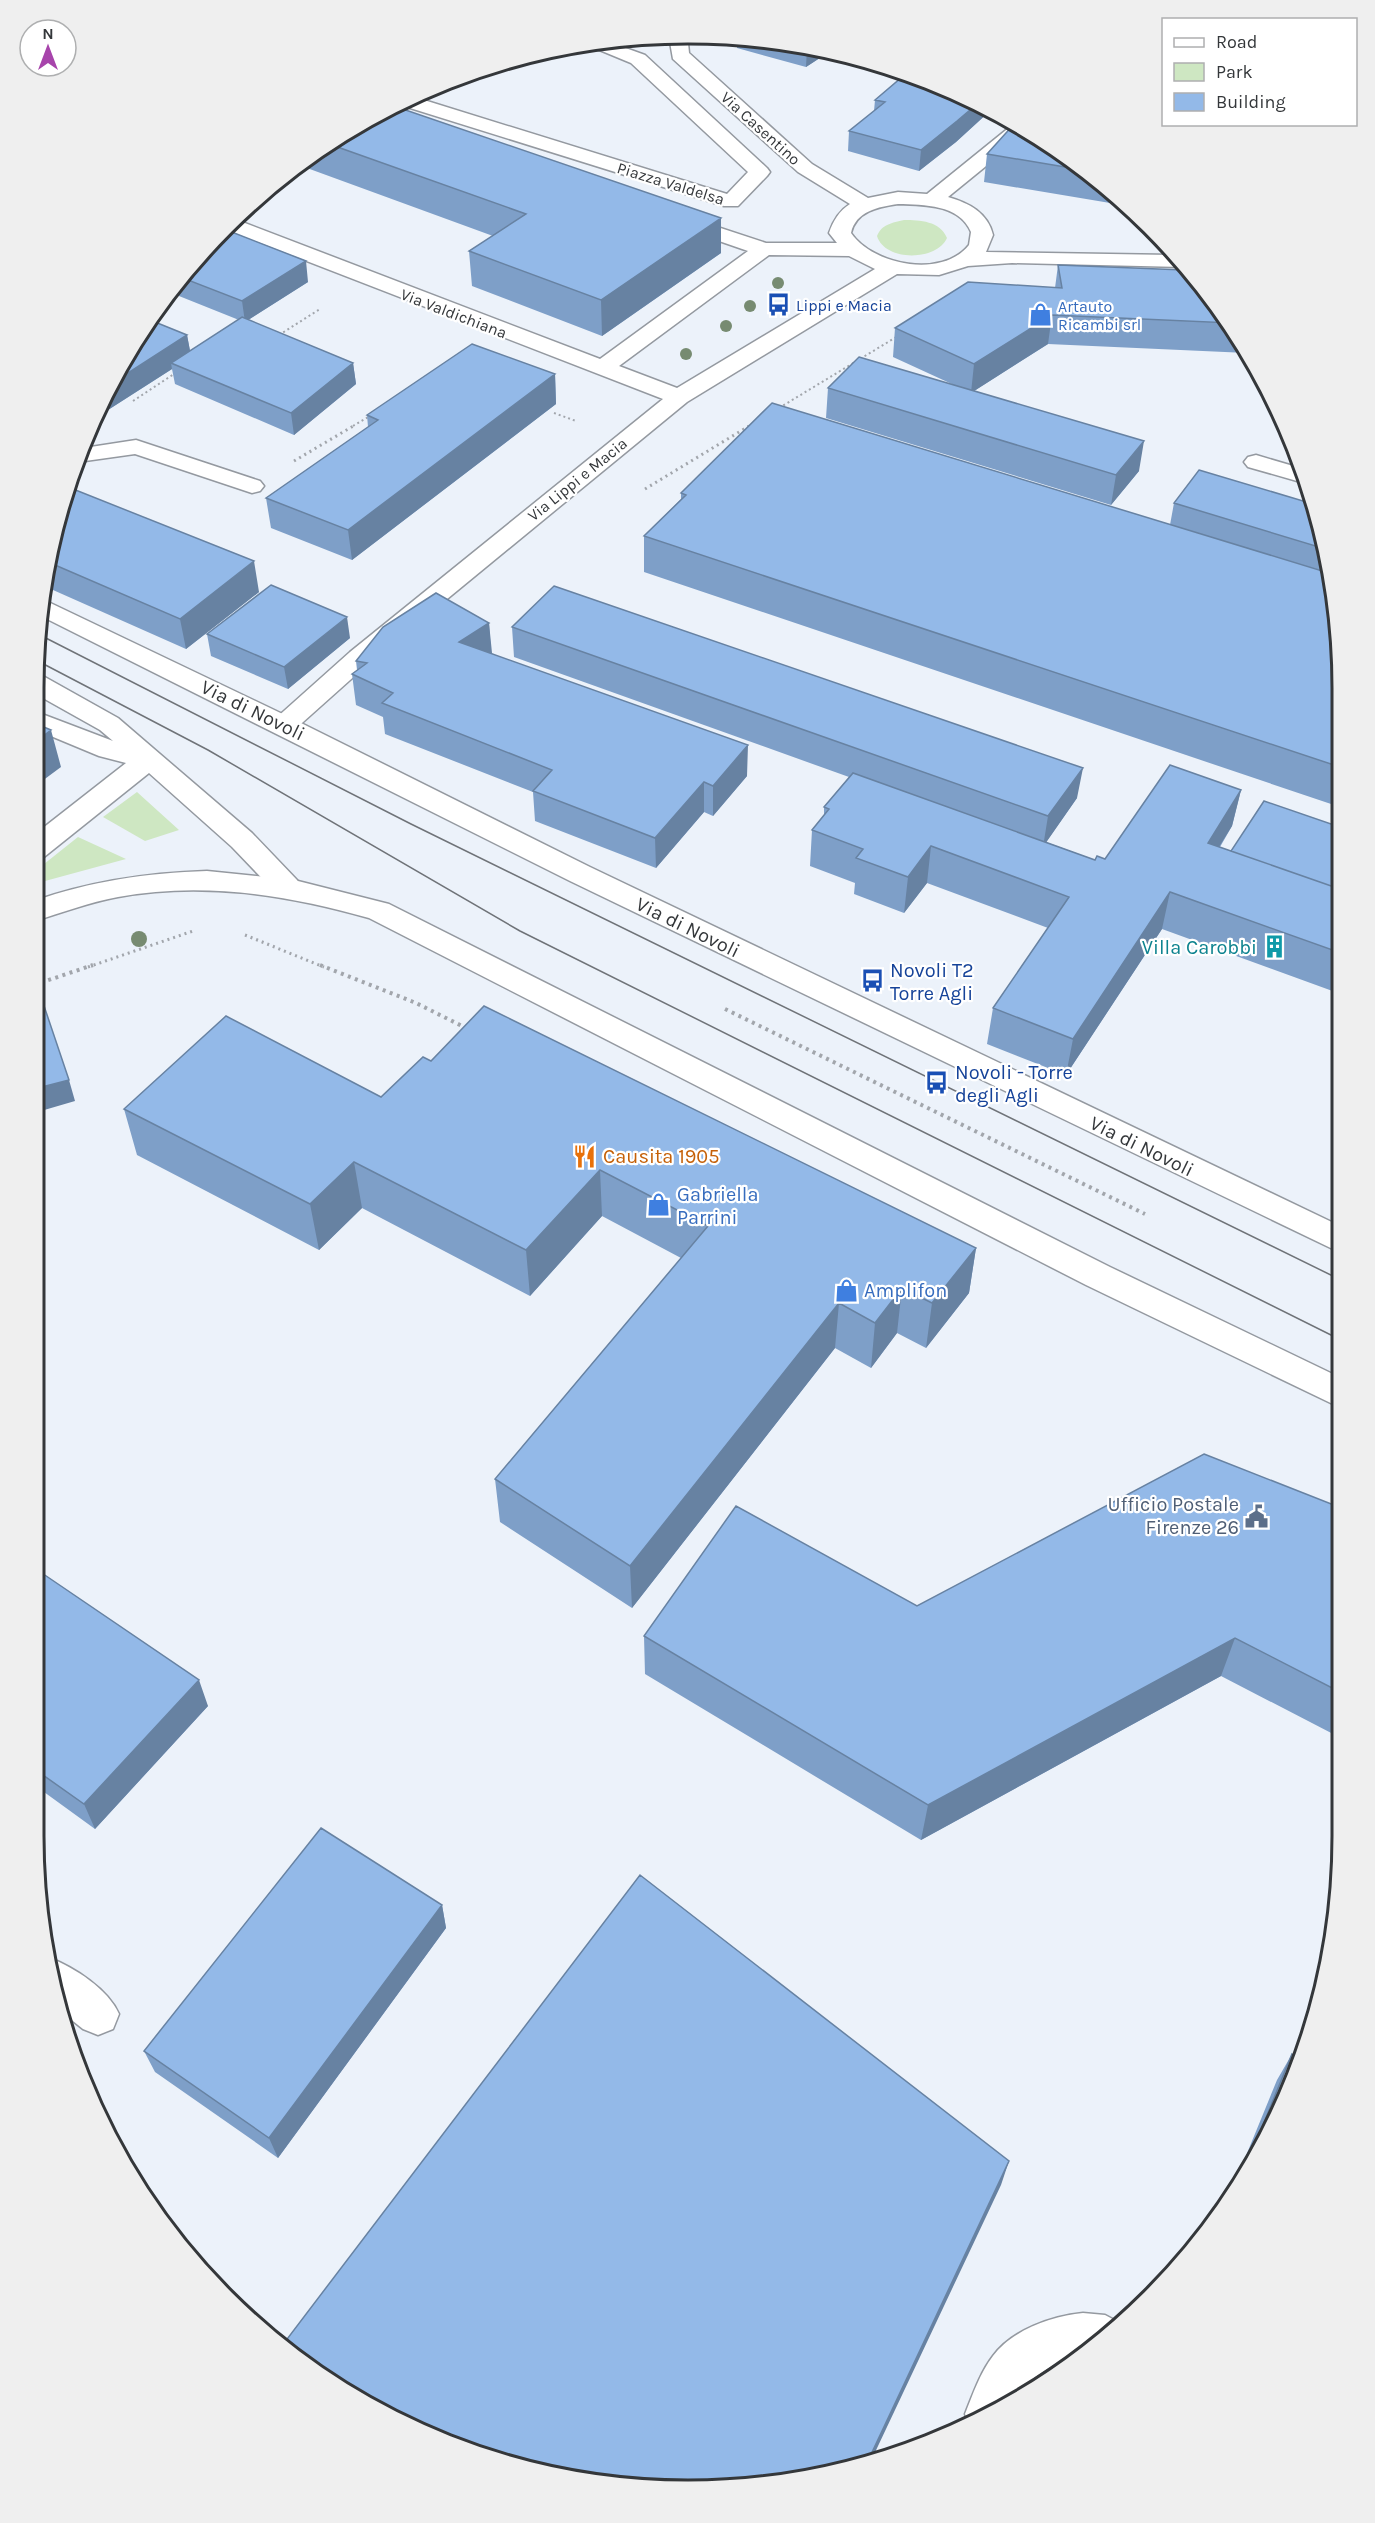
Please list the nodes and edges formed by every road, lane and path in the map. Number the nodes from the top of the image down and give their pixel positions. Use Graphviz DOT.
graph roads {
  1 [pos="679,44"];
  2 [pos="609,48"];
  3 [pos="417,104"];
  4 [pos="1015,133"];
  5 [pos="932,200"];
  6 [pos="866,205"];
  7 [pos="653,211"];
  8 [pos="980,225"];
  9 [pos="237,227"];
  10 [pos="764,249"];
  11 [pos="850,250"];
  12 [pos="1096,258"];
  13 [pos="962,260"];
  14 [pos="1171,262"];
  15 [pos="894,267"];
  16 [pos="367,279"];
  17 [pos="276,337"];
  18 [pos="183,369"];
  19 [pos="601,369"];
  20 [pos="155,387"];
  21 [pos="679,397"];
  22 [pos="375,413"];
  23 [pos="88,455"];
  24 [pos="1256,462"];
  25 [pos="1294,473"];
  26 [pos="252,486"];
  27 [pos="48,610"];
  28 [pos="44,688"];
  29 [pos="44,722"];
  30 [pos="284,725"];
  31 [pos="148,760"];
  32 [pos="44,842"];
  33 [pos="287,887"];
  34 [pos="44,908"];
  35 [pos="197,930"];
  36 [pos="240,932"];
  37 [pos="44,982"];
  38 [pos="725,1009"];
  39 [pos="469,1030"];
  40 [pos="1145,1214"];
  41 [pos="1332,1237"];
  42 [pos="1332,1390"];
  43 [pos="62,1987"];
  44 [pos="98,2014"];
  45 [pos="1093,2335"];
  46 [pos="996,2400"];
  1 -- 6 [label="street, Via Casentino"];
  2 -- 3 [label="street, Piazza Valdelsa"];
  4 -- 5 [label="street"];
  5 -- 6 [label="street"];
  5 -- 8 [label="street"];
  6 -- 11 [label="street"];
  7 -- 10 [label="street, Piazza Valdelsa"];
  8 -- 12 [label="street"];
  8 -- 13 [label="street"];
  9 -- 16 [label="street, Via Valdichiana"];
  10 -- 11 [label="street, Piazza Valdelsa"];
  10 -- 19 [label="street"];
  11 -- 15 [label="street"];
  12 -- 13 [label="street"];
  12 -- 14 [label="street"];
  13 -- 15 [label="street"];
  15 -- 21 [label="street, Via Lippi e Macia"];
  16 -- 17 [label="path"];
  16 -- 19 [label="street, Via Valdichiana"];
  18 -- 20 [label="path"];
  19 -- 21 [label="street, Via Valdichiana"];
  21 -- 30 [label="street, Via Lippi e Macia"];
  22 -- 26 [label="path"];
  23 -- 26 [label="street"];
  24 -- 25 [label="street"];
  27 -- 30 [label="street, Via di Novoli"];
  28 -- 31 [label="street"];
  29 -- 31 [label="street"];
  30 -- 41 [label="street, Via di Novoli"];
  31 -- 32 [label="street"];
  31 -- 33 [label="street"];
  33 -- 34 [label="street"];
  33 -- 42 [label="street"];
  35 -- 37 [label="path"];
  36 -- 39 [label="path"];
  38 -- 40 [label="path"];
  43 -- 44 [label="street"];
  45 -- 46 [label="street"];
}
